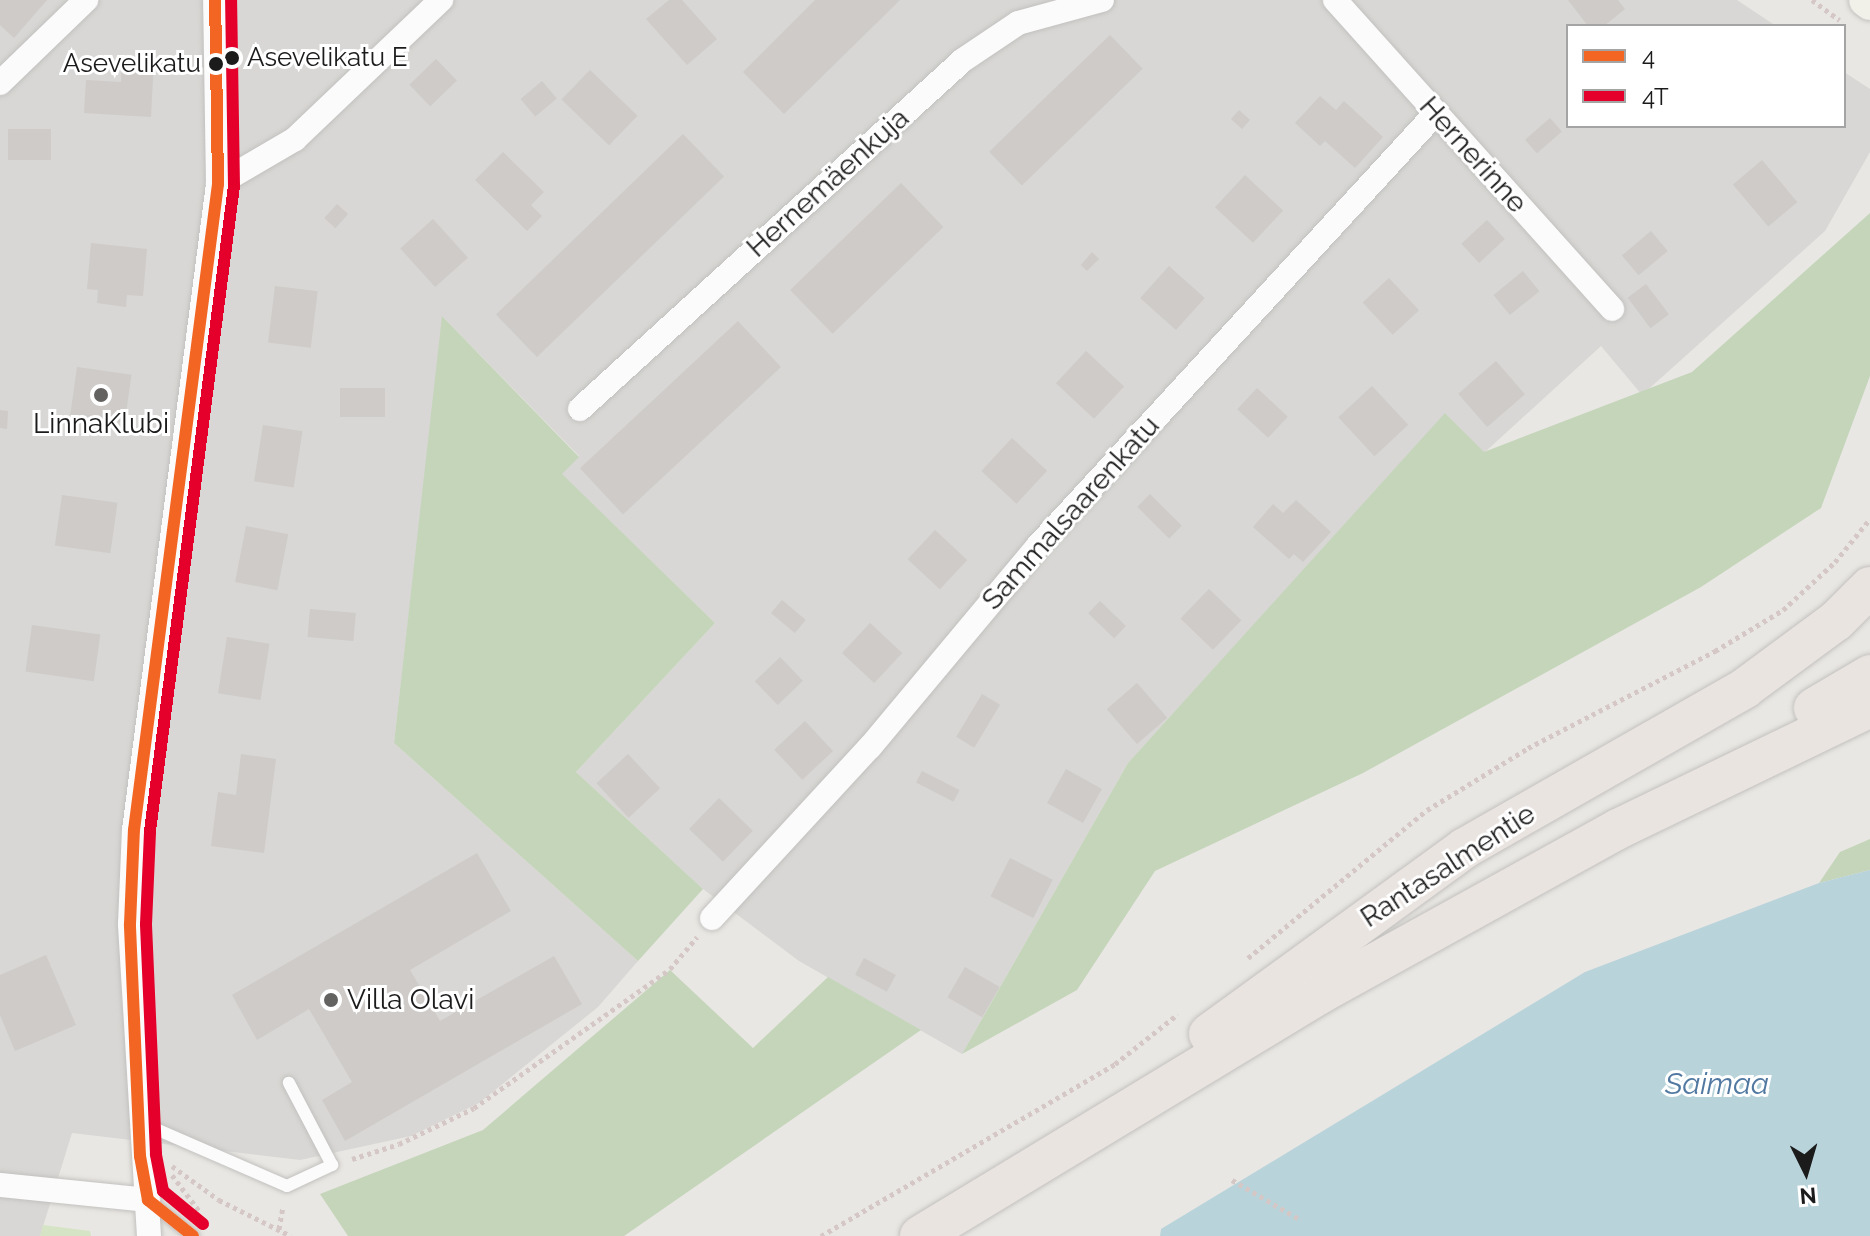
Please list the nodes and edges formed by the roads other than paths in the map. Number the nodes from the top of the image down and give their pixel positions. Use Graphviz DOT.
graph roads {
  1 [pos="86,0"];
  2 [pos="215,0"];
  3 [pos="441,0"];
  4 [pos="1102,0"];
  5 [pos="1335,0"];
  6 [pos="0,83"];
  7 [pos="1436,113"];
  8 [pos="218,184"];
  9 [pos="1612,309"];
  10 [pos="580,409"];
  11 [pos="1870,587"];
  12 [pos="1870,675"];
  13 [pos="1870,707"];
  14 [pos="1618,829"];
  15 [pos="712,918"];
  16 [pos="289,1083"];
  17 [pos="138,1122"];
  18 [pos="1036,1162"];
  19 [pos="0,1185"];
  20 [pos="148,1200"];
  21 [pos="149,1236"];
  22 [pos="193,1236"];
  23 [pos="920,1236"];
  1 -- 6 [label="street"];
  2 -- 8 [label="street"];
  3 -- 8 [label="street"];
  4 -- 10 [label="street, Hernemäenkuja"];
  5 -- 7 [label="street, Hernerinne"];
  7 -- 9 [label="street, Hernerinne"];
  7 -- 15 [label="street, Sammalsaarenkatu"];
  8 -- 17 [label="street"];
  11 -- 18 [label="highway, Rantasalmentie"];
  12 -- 14 [label="highway, Rantasalmentie"];
  13 -- 14 [label="highway, Rantasalmentie"];
  14 -- 18 [label="highway, Rantasalmentie"];
  16 -- 17 [label="lane"];
  17 -- 20 [label="street"];
  18 -- 23 [label="highway, Rantasalmentie"];
  19 -- 20 [label="street"];
  20 -- 21 [label="street"];
  20 -- 22 [label="lane"];
}
